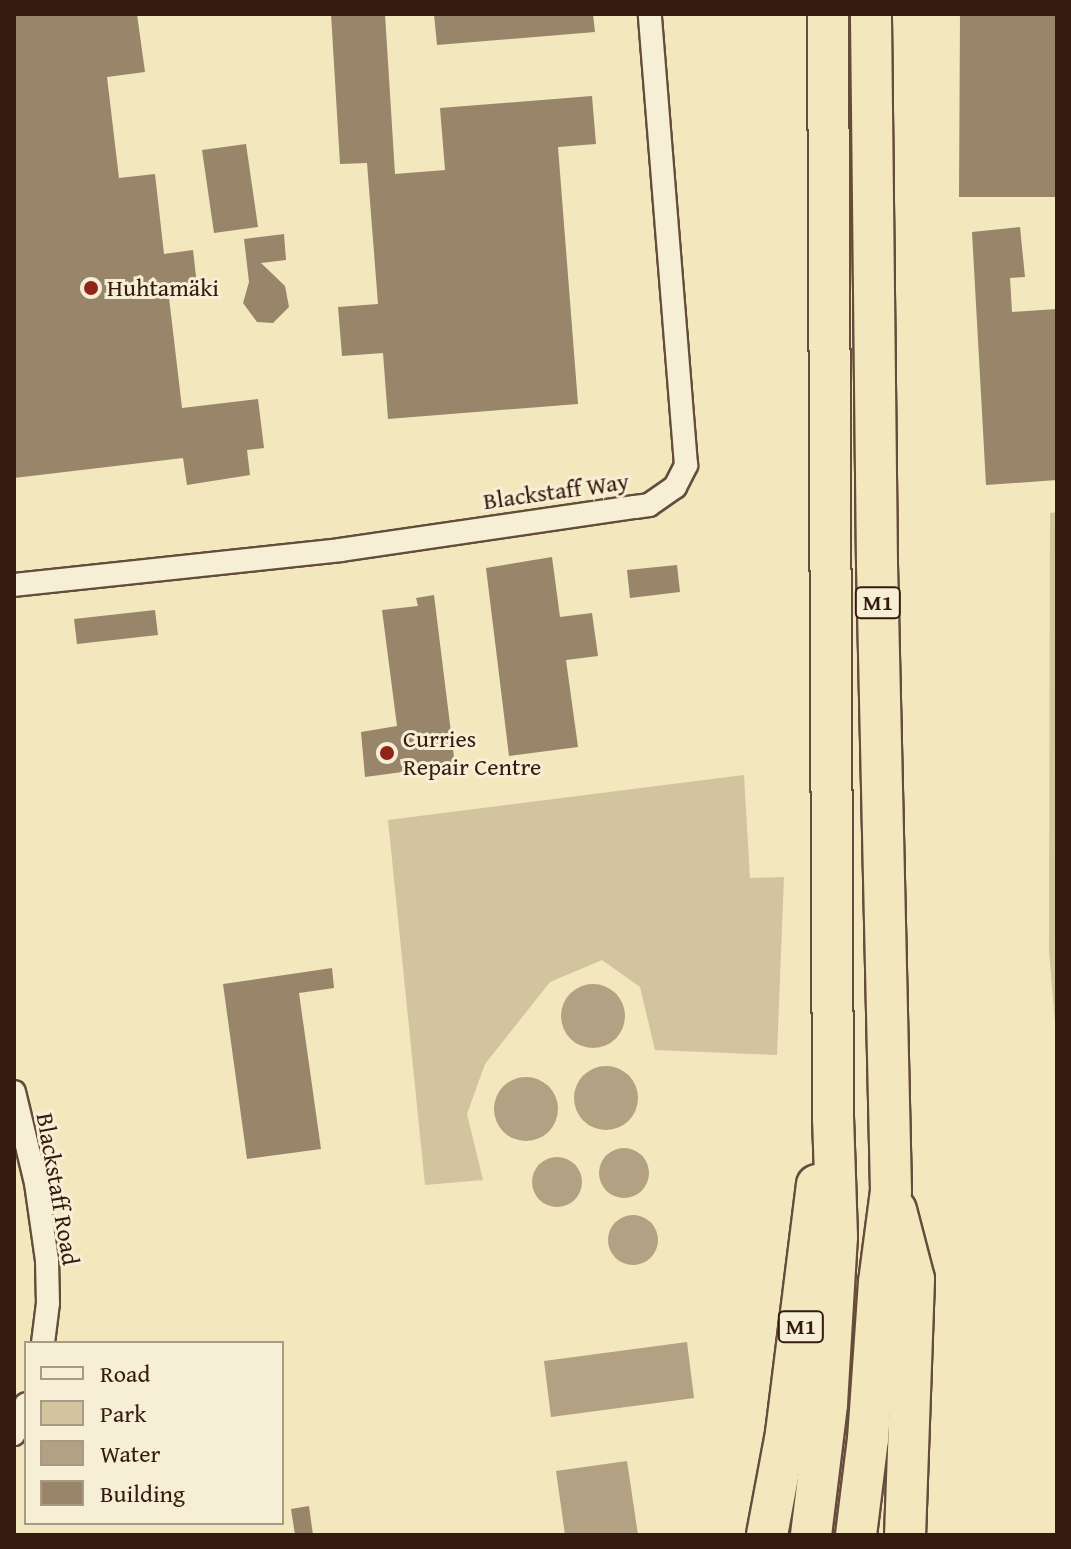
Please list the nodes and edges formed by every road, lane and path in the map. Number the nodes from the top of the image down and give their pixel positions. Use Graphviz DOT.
graph roads {
  1 [pos="650,14"];
  2 [pos="828,14"];
  3 [pos="871,14"];
  4 [pos="14,585"];
  5 [pos="14,1092"];
  6 [pos="833,1119"];
  7 [pos="891,1191"];
  8 [pos="43,1341"];
  9 [pos="24,1409"];
  10 [pos="14,1434"];
  11 [pos="767,1535"];
  12 [pos="811,1535"];
  13 [pos="856,1535"];
  14 [pos="905,1535"];
  1 -- 4 [label="street, Blackstaff Way"];
  2 -- 6 [label="highway, M1"];
  3 -- 7 [label="highway, M1"];
  5 -- 8 [label="street, Blackstaff Road"];
  6 -- 11 [label="highway, M1"];
  6 -- 12 [label="highway, M1"];
  7 -- 13 [label="highway, M1"];
  7 -- 14 [label="highway, M1"];
  9 -- 10 [label="street"];
}
